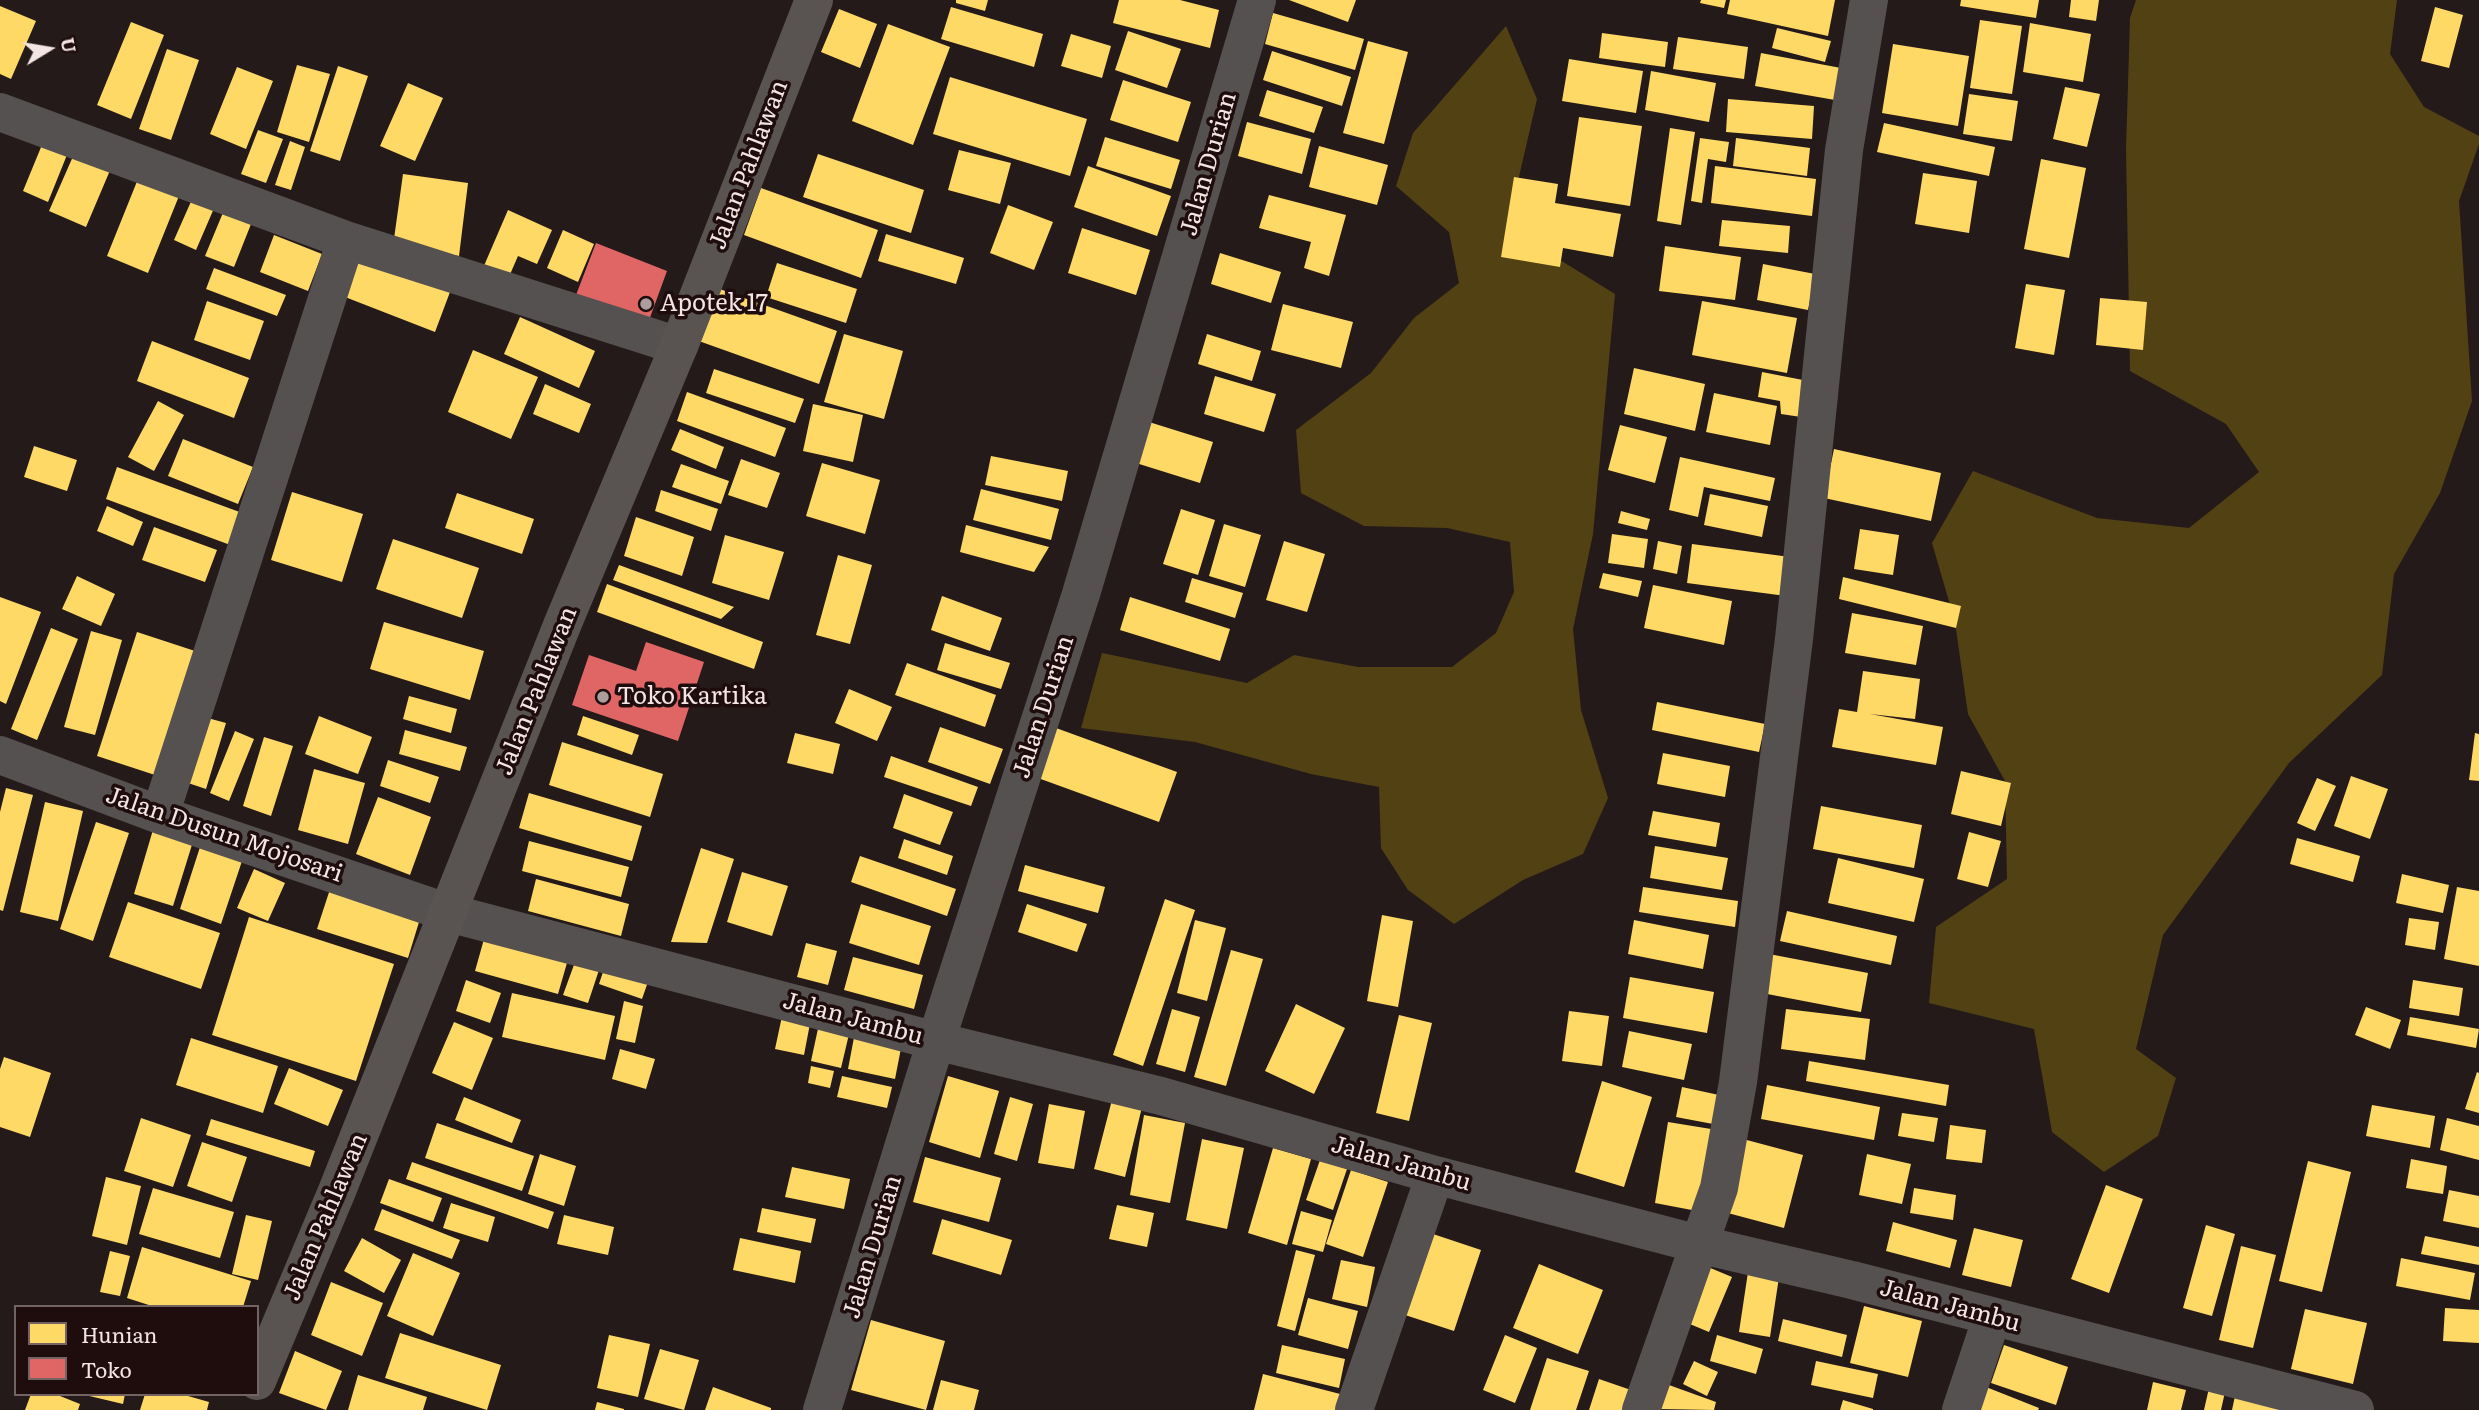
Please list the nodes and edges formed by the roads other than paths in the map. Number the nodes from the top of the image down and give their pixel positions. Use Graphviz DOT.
graph roads {
  1 [pos="814,0"];
  2 [pos="1256,0"];
  3 [pos="1869,0"];
  4 [pos="0,112"];
  5 [pos="346,240"];
  6 [pos="679,346"];
  7 [pos="0,755"];
  8 [pos="160,815"];
  9 [pos="449,913"];
  10 [pos="936,1041"];
  11 [pos="1435,1175"];
  12 [pos="1702,1245"];
  13 [pos="1992,1317"];
  14 [pos="259,1376"];
  15 [pos="822,1410"];
  16 [pos="1354,1410"];
  17 [pos="1641,1410"];
  18 [pos="1961,1410"];
  19 [pos="2355,1410"];
  1 -- 6 [label="main road, Jalan Pahlawan"];
  2 -- 10 [label="street, Jalan Durian"];
  3 -- 12 [label="street"];
  4 -- 5 [label="street"];
  5 -- 6 [label="street"];
  5 -- 8 [label="street"];
  6 -- 9 [label="main road, Jalan Pahlawan"];
  7 -- 8 [label="street, Jalan Dusun Mojosari"];
  8 -- 9 [label="street, Jalan Dusun Mojosari"];
  9 -- 10 [label="street, Jalan Jambu"];
  9 -- 14 [label="main road, Jalan Pahlawan"];
  10 -- 11 [label="street, Jalan Jambu"];
  10 -- 15 [label="street, Jalan Durian"];
  11 -- 12 [label="street, Jalan Jambu"];
  11 -- 16 [label="street"];
  12 -- 13 [label="street, Jalan Jambu"];
  12 -- 17 [label="street"];
  13 -- 18 [label="street"];
  13 -- 19 [label="street, Jalan Jambu"];
}
